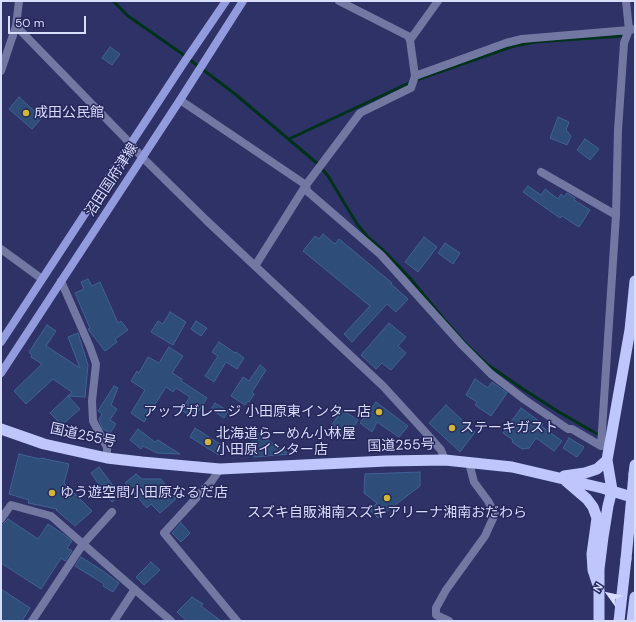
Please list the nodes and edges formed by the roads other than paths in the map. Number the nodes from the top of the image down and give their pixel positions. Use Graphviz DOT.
graph roads {
  1 [pos="18,1"];
  2 [pos="226,1"];
  3 [pos="243,1"];
  4 [pos="339,1"];
  5 [pos="438,1"];
  6 [pos="626,1"];
  7 [pos="16,26"];
  8 [pos="632,29"];
  9 [pos="410,40"];
  10 [pos="1,71"];
  11 [pos="415,76"];
  12 [pos="180,100"];
  13 [pos="131,145"];
  14 [pos="142,157"];
  15 [pos="541,172"];
  16 [pos="306,185"];
  17 [pos="616,216"];
  18 [pos="1,249"];
  19 [pos="256,266"];
  20 [pos="42,279"];
  21 [pos="61,281"];
  22 [pos="635,281"];
  23 [pos="1,342"];
  24 [pos="1,373"];
  25 [pos="1,429"];
  26 [pos="107,458"];
  27 [pos="445,460"];
  28 [pos="607,460"];
  29 [pos="470,463"];
  30 [pos="220,469"];
  31 [pos="635,469"];
  32 [pos="560,478"];
  33 [pos="612,490"];
  34 [pos="635,498"];
  35 [pos="112,512"];
  36 [pos="1,519"];
  37 [pos="83,544"];
  38 [pos="598,588"];
  39 [pos="135,589"];
  40 [pos="635,597"];
  41 [pos="32,621"];
  42 [pos="114,621"];
  43 [pos="172,621"];
  44 [pos="237,621"];
  45 [pos="448,621"];
  46 [pos="599,621"];
  47 [pos="619,621"];
  48 [pos="632,621"];
  1 -- 7 [label="street"];
  2 -- 13 [label="main road, 沼田国府津線"];
  3 -- 12 [label="main road, 沼田国府津線"];
  4 -- 9 [label="street"];
  5 -- 9 [label="street"];
  6 -- 8 [label="street"];
  7 -- 10 [label="street"];
  7 -- 13 [label="street"];
  8 -- 11 [label="street"];
  8 -- 17 [label="street"];
  9 -- 11 [label="street"];
  11 -- 16 [label="street"];
  12 -- 14 [label="main road, 沼田国府津線"];
  12 -- 16 [label="street"];
  13 -- 14 [label="street"];
  13 -- 20 [label="main road, 沼田国府津線"];
  14 -- 19 [label="street"];
  14 -- 21 [label="main road, 沼田国府津線"];
  15 -- 17 [label="street"];
  16 -- 17 [label="street"];
  16 -- 19 [label="street"];
  18 -- 20 [label="street"];
  19 -- 27 [label="street"];
  20 -- 23 [label="main road, 沼田国府津線"];
  21 -- 24 [label="main road, 沼田国府津線"];
  21 -- 26 [label="street"];
  22 -- 28 [label="highway"];
  25 -- 26 [label="highway, 国道255号"];
  26 -- 30 [label="highway, 国道255号"];
  27 -- 29 [label="highway, 国道255号"];
  27 -- 30 [label="highway, 国道255号"];
  28 -- 32 [label="highway"];
  28 -- 33 [label="highway"];
  29 -- 32 [label="highway, 国道255号"];
  29 -- 45 [label="street"];
  30 -- 44 [label="street"];
  31 -- 47 [label="highway, bridge"];
  32 -- 33 [label="highway, 国道255号"];
  32 -- 38 [label="highway"];
  33 -- 34 [label="highway, 国道255号"];
  33 -- 38 [label="highway"];
  35 -- 37 [label="street"];
  36 -- 37 [label="street"];
  37 -- 39 [label="street"];
  37 -- 41 [label="street"];
  38 -- 46 [label="highway"];
  39 -- 42 [label="street"];
  39 -- 43 [label="street"];
  40 -- 48 [label="highway"];
}
